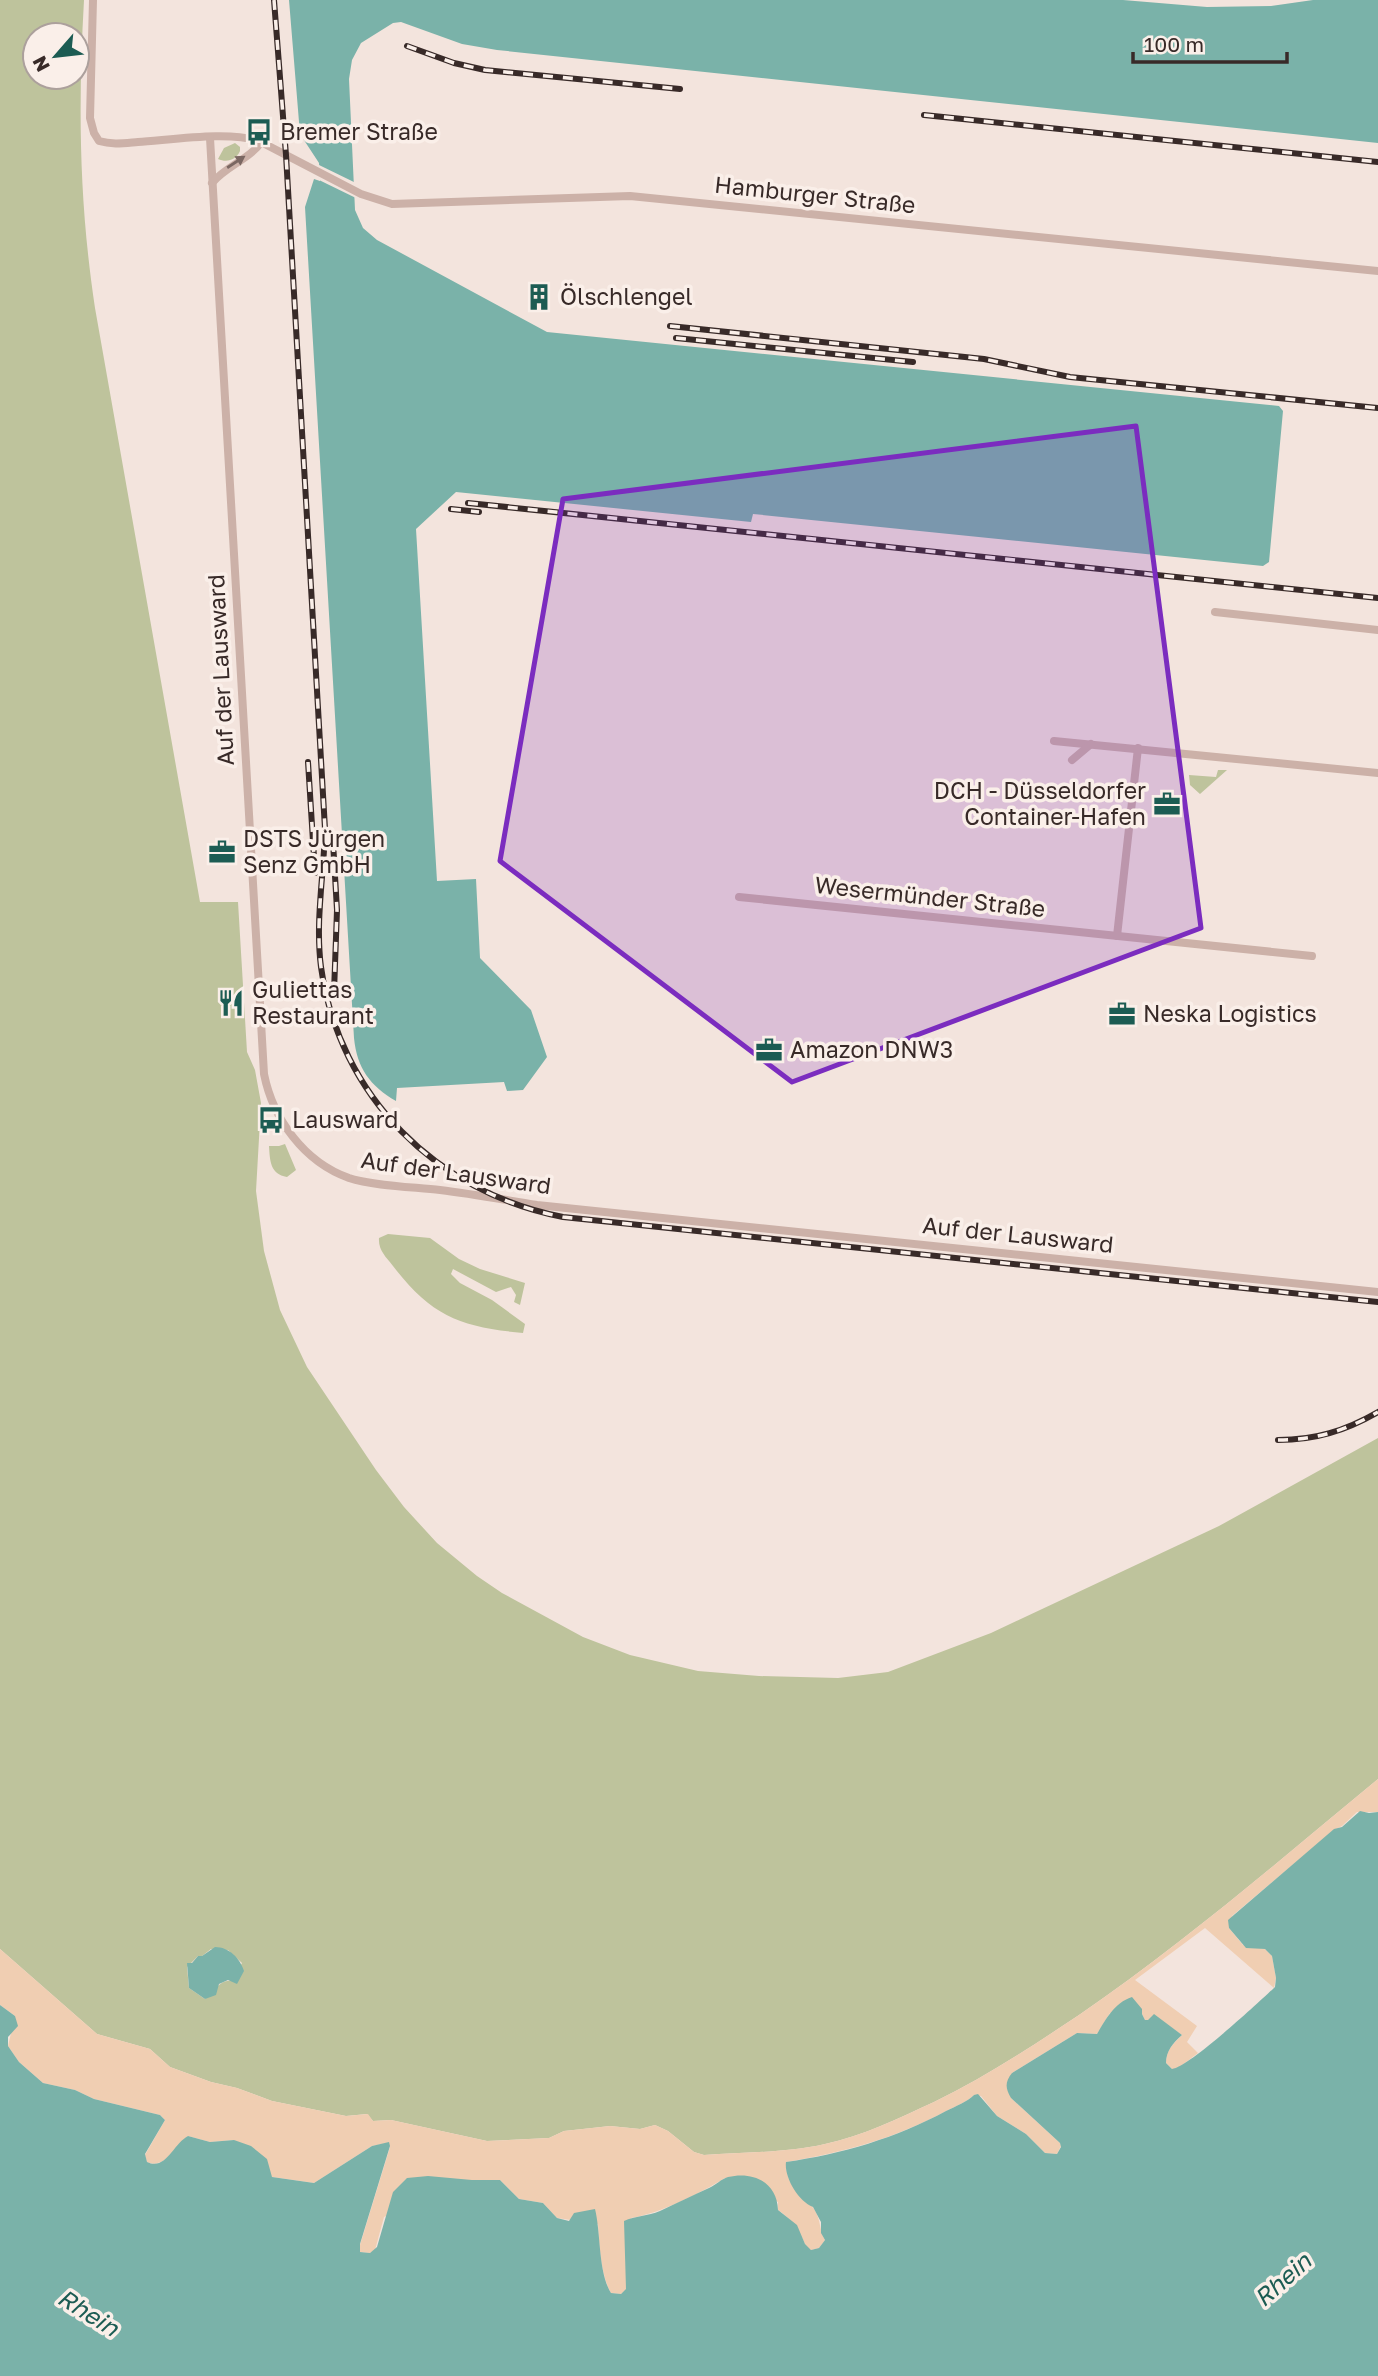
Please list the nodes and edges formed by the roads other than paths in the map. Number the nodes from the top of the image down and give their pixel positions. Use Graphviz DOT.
graph roads {
  1 [pos="93,0"];
  2 [pos="210,138"];
  3 [pos="261,142"];
  4 [pos="212,183"];
  5 [pos="1378,271"];
  6 [pos="1215,612"];
  7 [pos="1378,630"];
  8 [pos="1054,741"];
  9 [pos="1091,744"];
  10 [pos="1138,748"];
  11 [pos="1072,760"];
  12 [pos="1378,773"];
  13 [pos="739,897"];
  14 [pos="1117,936"];
  15 [pos="1312,956"];
  16 [pos="1378,1292"];
  1 -- 2 [label="street"];
  2 -- 3 [label="street, Hamburger Straße"];
  2 -- 4 [label="street, Auf der Lausward"];
  4 -- 3 [label="street, one-way"];
  3 -- 5 [label="street, Hamburger Straße"];
  4 -- 16 [label="street, Auf der Lausward"];
  6 -- 7 [label="street"];
  8 -- 9 [label="street"];
  9 -- 10 [label="street"];
  9 -- 11 [label="street"];
  10 -- 12 [label="street"];
  10 -- 14 [label="street"];
  13 -- 14 [label="street, Wesermünder Straße"];
  14 -- 15 [label="street, Wesermünder Straße"];
}
